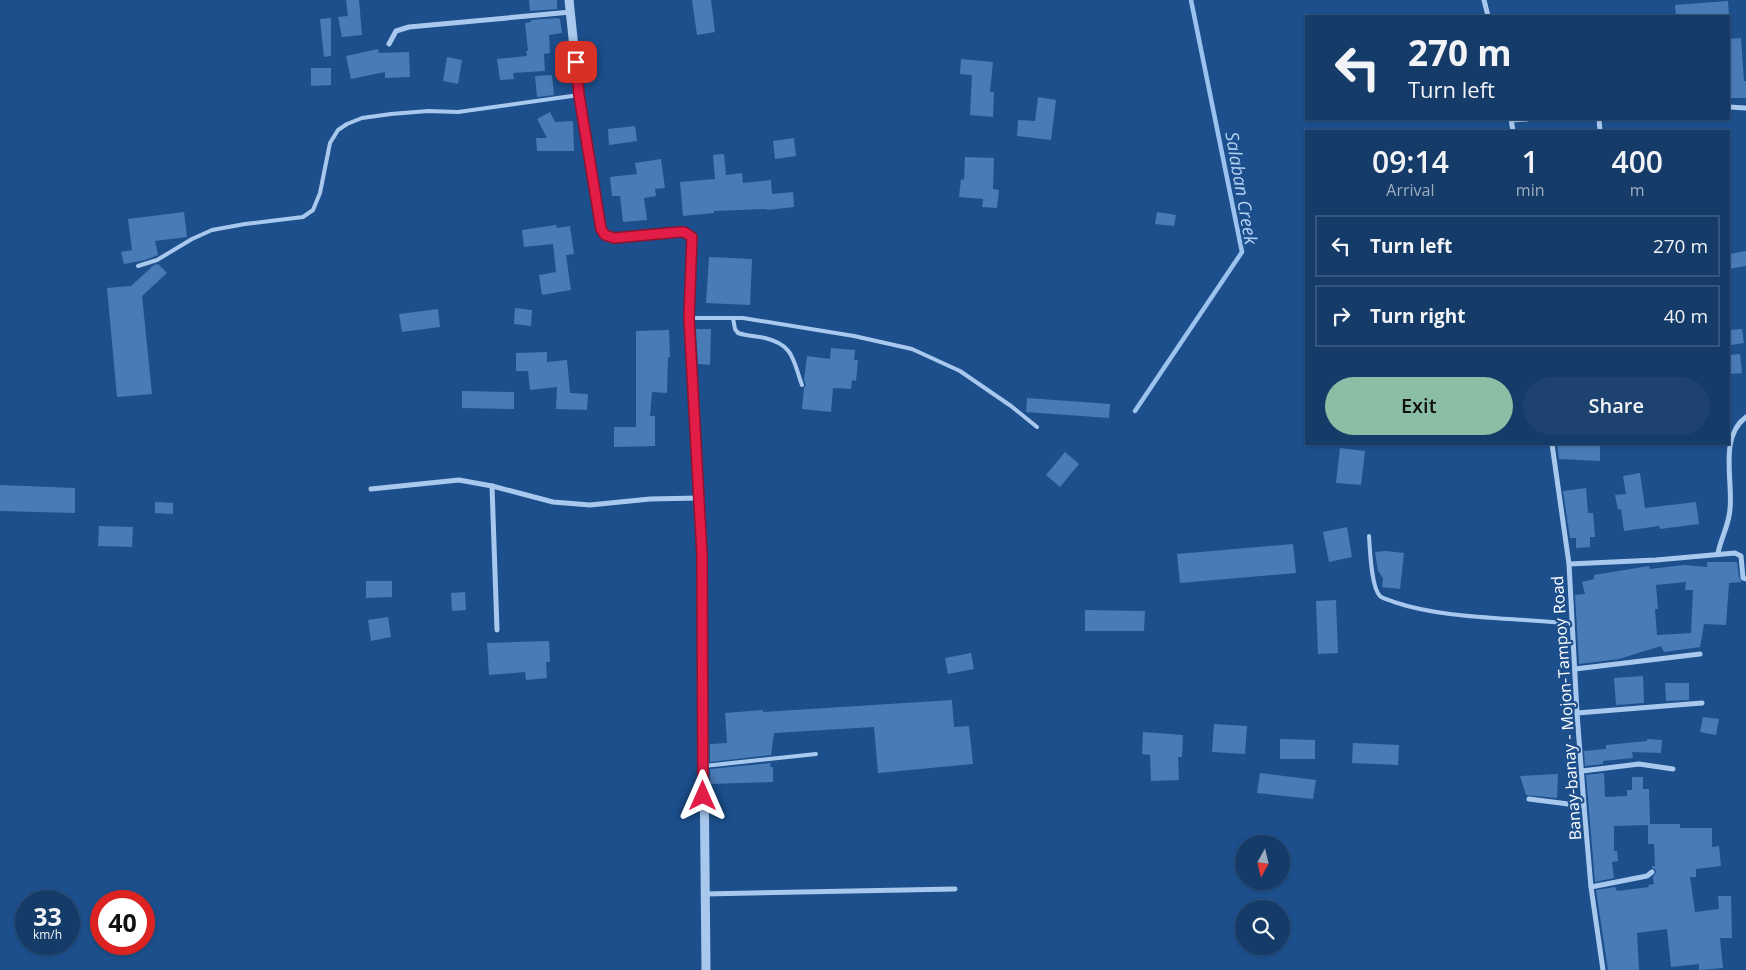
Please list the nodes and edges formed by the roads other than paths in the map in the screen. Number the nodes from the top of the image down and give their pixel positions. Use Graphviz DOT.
graph roads {
  1 [pos="569,0"];
  2 [pos="1484,0"];
  3 [pos="570,12"];
  4 [pos="1488,15"];
  5 [pos="389,44"];
  6 [pos="579,95"];
  7 [pos="1730,107"];
  8 [pos="1746,108"];
  9 [pos="138,266"];
  10 [pos="689,318"];
  11 [pos="733,318"];
  12 [pos="802,385"];
  13 [pos="1746,417"];
  14 [pos="1037,427"];
  15 [pos="1552,445"];
  16 [pos="492,486"];
  17 [pos="371,489"];
  18 [pos="699,498"];
  19 [pos="1369,536"];
  20 [pos="1718,553"];
  21 [pos="1569,564"];
  22 [pos="1746,579"];
  23 [pos="1572,624"];
  24 [pos="497,630"];
  25 [pos="1700,654"];
  26 [pos="1575,669"];
  27 [pos="1702,703"];
  28 [pos="1577,713"];
  29 [pos="816,754"];
  30 [pos="703,766"];
  31 [pos="1673,769"];
  32 [pos="1582,771"];
  33 [pos="1528,799"];
  34 [pos="1584,806"];
  35 [pos="1652,872"];
  36 [pos="1591,887"];
  37 [pos="955,889"];
  38 [pos="704,894"];
  39 [pos="706,970"];
  40 [pos="1603,970"];
  1 -- 3 [label="street"];
  2 -- 4 [label="street"];
  3 -- 5 [label="street"];
  3 -- 6 [label="street"];
  6 -- 9 [label="lane"];
  6 -- 10 [label="street"];
  7 -- 8 [label="street"];
  10 -- 11 [label="lane"];
  10 -- 18 [label="street"];
  11 -- 12 [label="lane"];
  11 -- 14 [label="lane"];
  13 -- 20 [label="street"];
  15 -- 21 [label="street, Banay-banay - Mojon-Tampoy Road"];
  16 -- 17 [label="street"];
  16 -- 18 [label="street"];
  16 -- 24 [label="street"];
  18 -- 30 [label="street"];
  19 -- 23 [label="lane"];
  20 -- 21 [label="street"];
  20 -- 22 [label="street"];
  21 -- 23 [label="street, Banay-banay - Mojon-Tampoy Road"];
  23 -- 26 [label="street, Banay-banay - Mojon-Tampoy Road"];
  25 -- 26 [label="street"];
  26 -- 28 [label="street, Banay-banay - Mojon-Tampoy Road"];
  27 -- 28 [label="street"];
  28 -- 32 [label="street, Banay-banay - Mojon-Tampoy Road"];
  29 -- 30 [label="lane"];
  30 -- 38 [label="street"];
  31 -- 32 [label="street"];
  32 -- 34 [label="street, Banay-banay - Mojon-Tampoy Road"];
  33 -- 34 [label="street"];
  34 -- 36 [label="street, Banay-banay - Mojon-Tampoy Road"];
  35 -- 36 [label="street"];
  36 -- 40 [label="street, Banay-banay - Mojon-Tampoy Road"];
  37 -- 38 [label="street"];
  38 -- 39 [label="street"];
}
